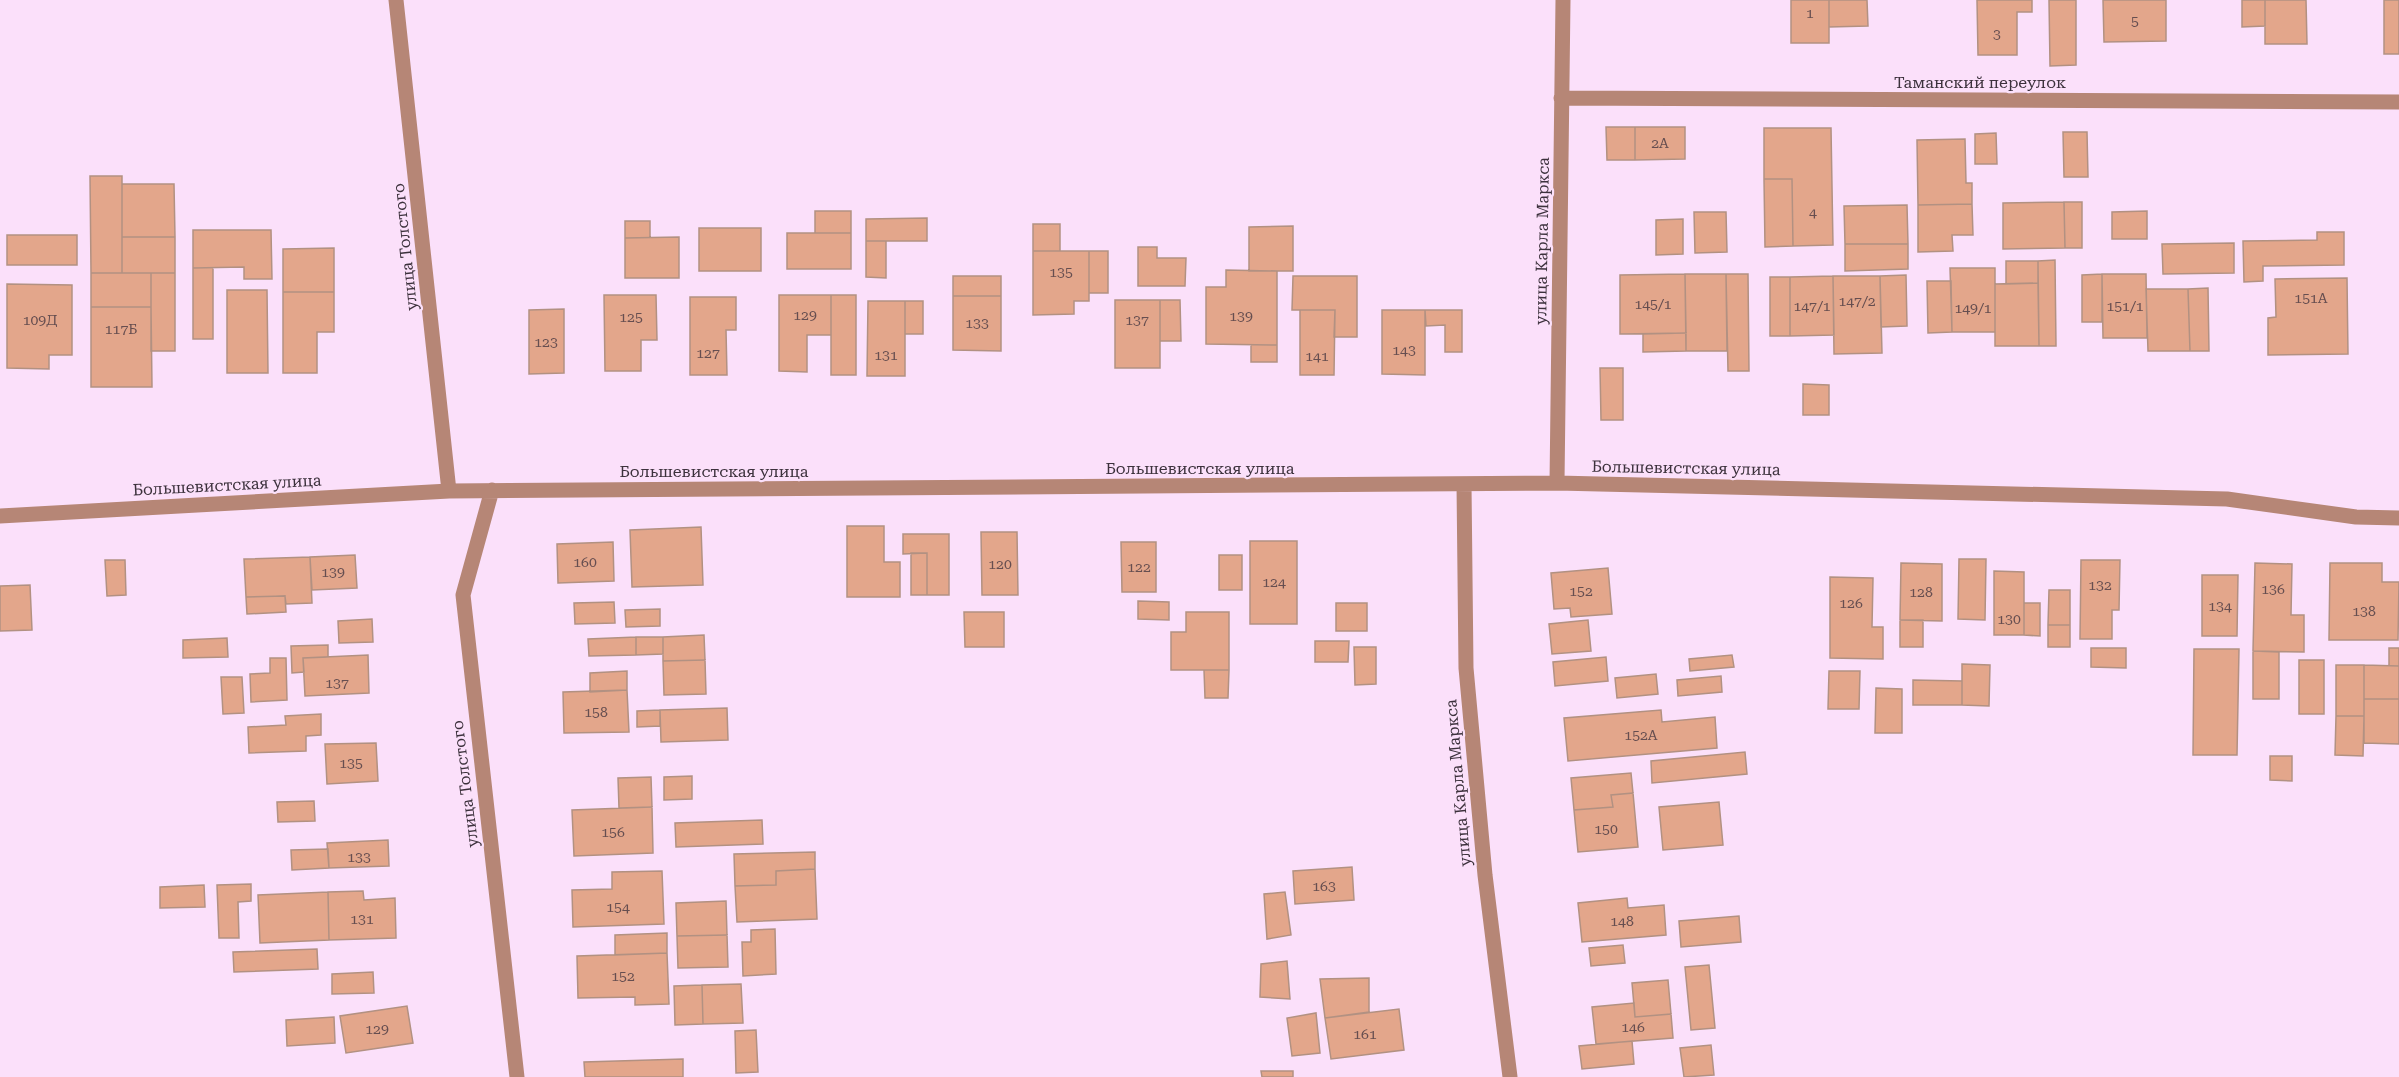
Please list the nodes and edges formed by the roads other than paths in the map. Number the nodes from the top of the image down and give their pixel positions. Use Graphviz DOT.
graph roads {
  1 [pos="396,0"];
  2 [pos="1563,0"];
  3 [pos="1561,98"];
  4 [pos="2399,102"];
  5 [pos="1557,483"];
  6 [pos="1464,484"];
  7 [pos="449,490"];
  8 [pos="492,490"];
  9 [pos="0,516"];
  10 [pos="2399,518"];
  11 [pos="517,1077"];
  12 [pos="1510,1077"];
  1 -- 7 [label="street, улица Толстого"];
  2 -- 3 [label="street, улица Карла Маркса"];
  3 -- 4 [label="street, Таманский переулок"];
  3 -- 5 [label="street, улица Карла Маркса"];
  5 -- 6 [label="street, Большевистская улица"];
  5 -- 10 [label="street, Большевистская улица"];
  6 -- 8 [label="street, Большевистская улица"];
  6 -- 12 [label="street, улица Карла Маркса"];
  7 -- 8 [label="street, Большевистская улица"];
  7 -- 9 [label="street, Большевистская улица"];
  8 -- 11 [label="street, улица Толстого"];
}
